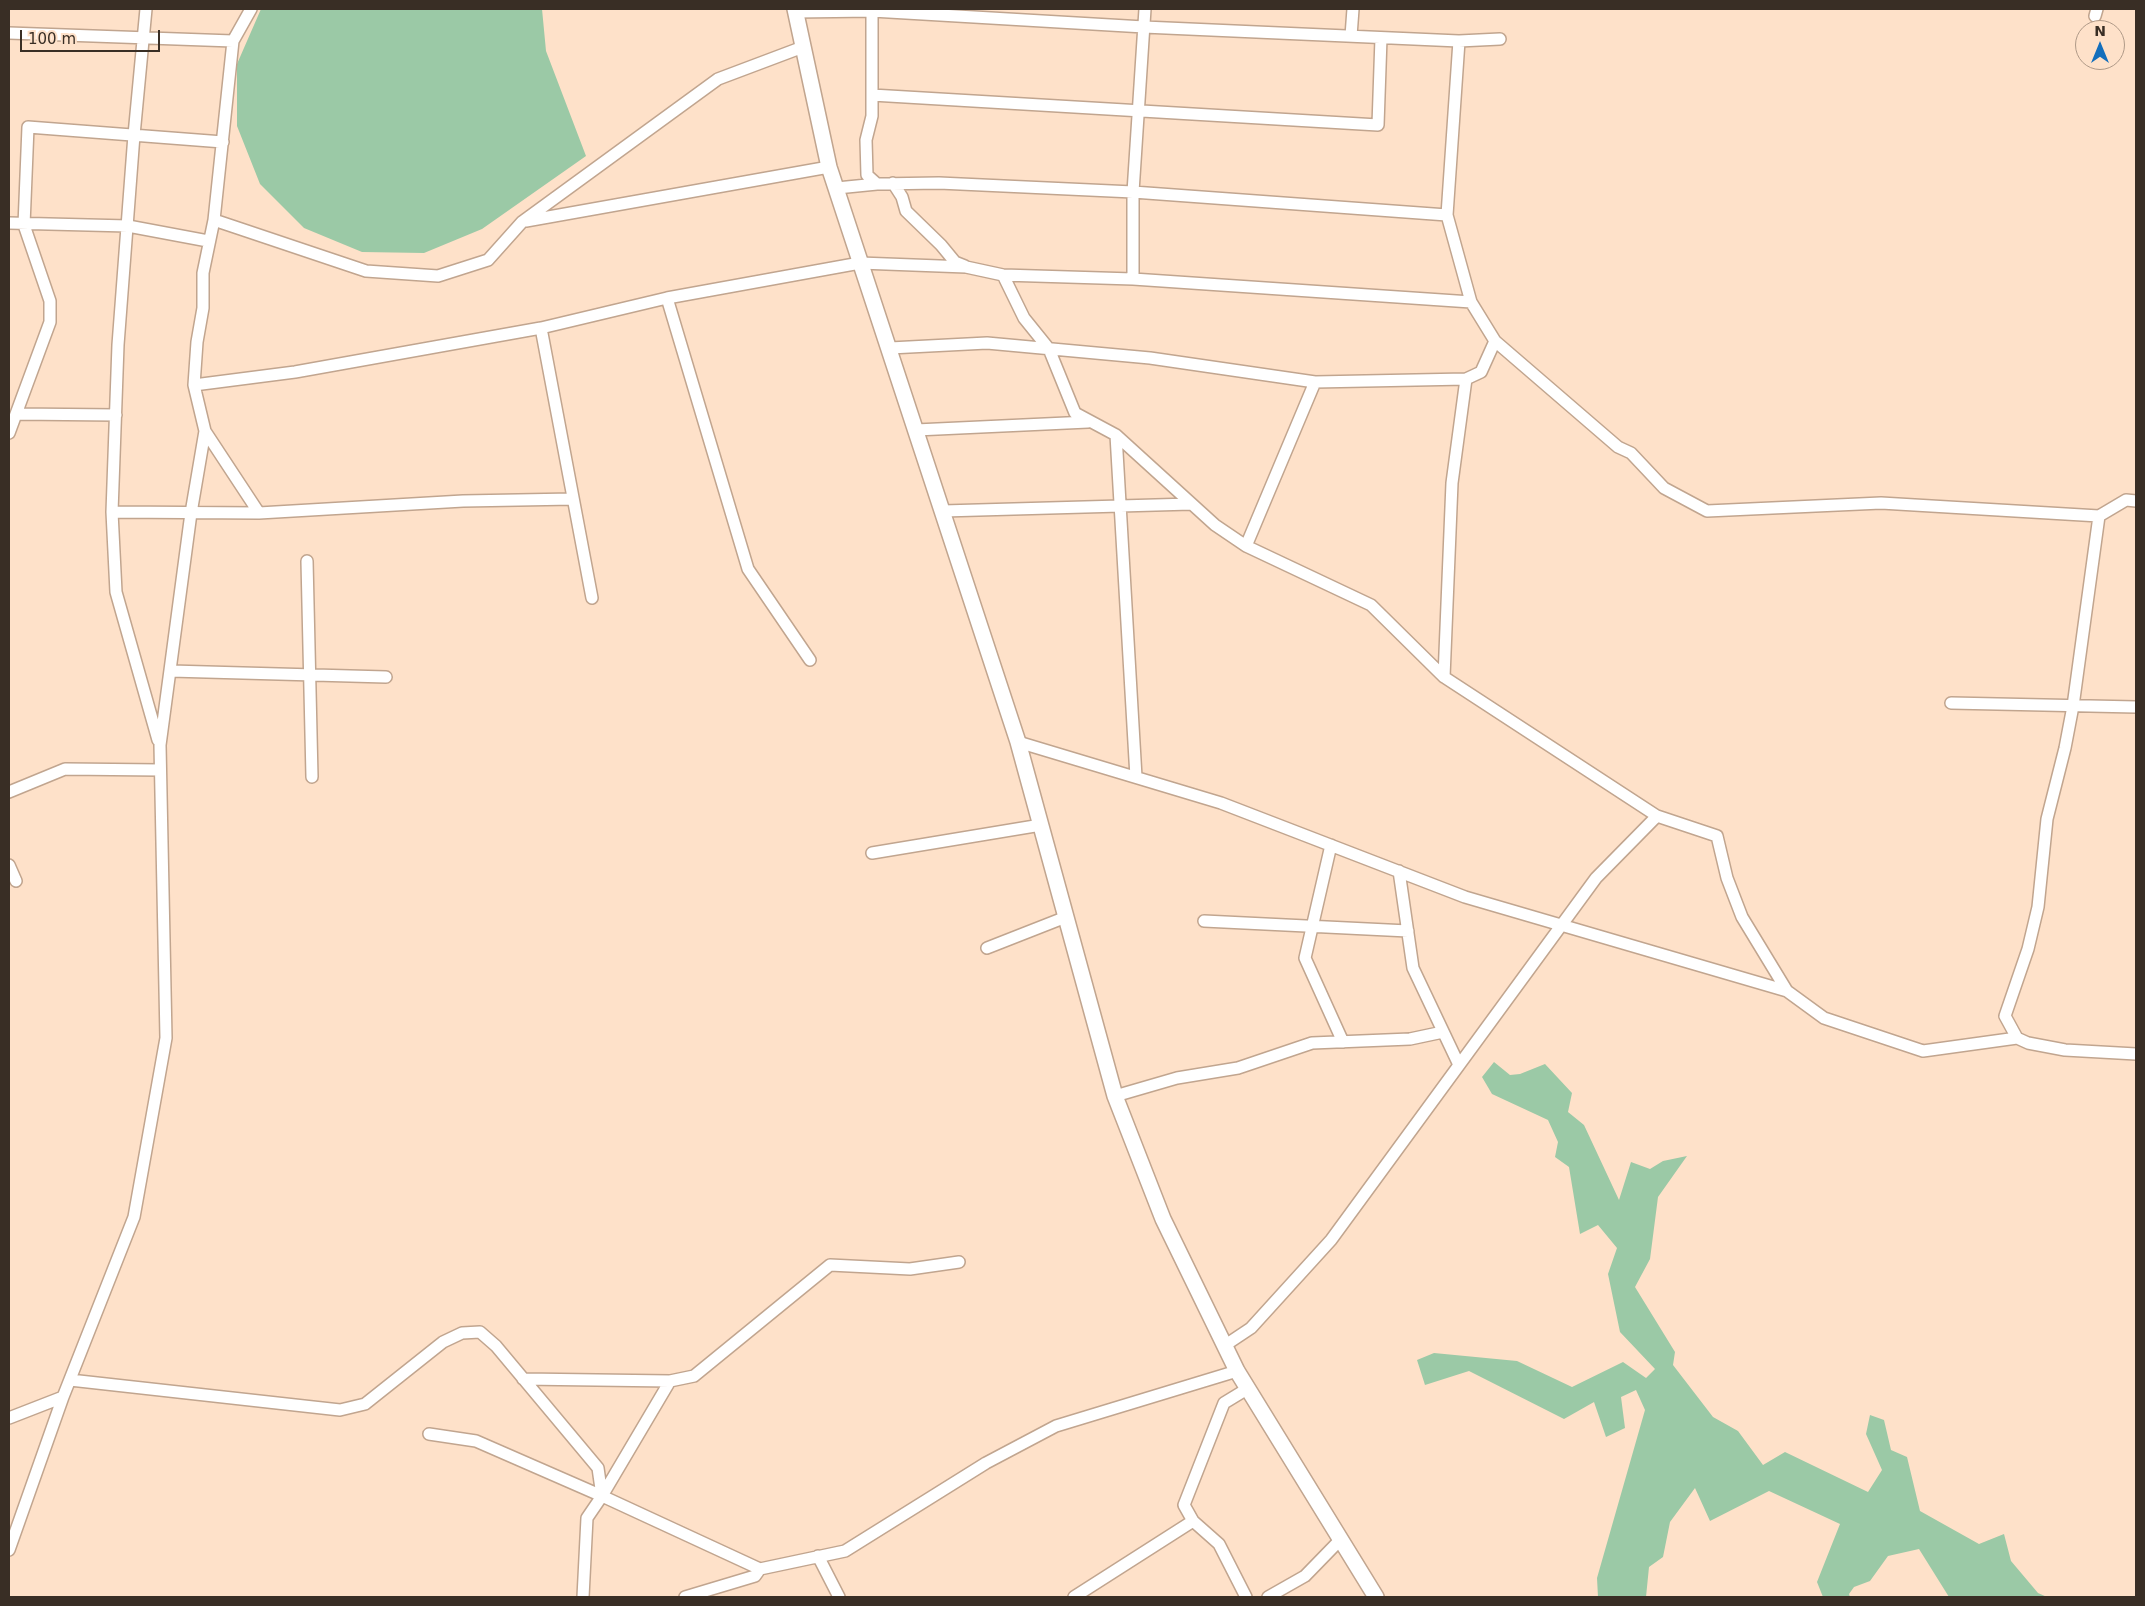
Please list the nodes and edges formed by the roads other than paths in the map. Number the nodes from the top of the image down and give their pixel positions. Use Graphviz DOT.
graph roads {
  1 [pos="146,9"];
  2 [pos="251,9"];
  3 [pos="1145,9"];
  4 [pos="1353,9"];
  5 [pos="795,10"];
  6 [pos="872,10"];
  7 [pos="1144,27"];
  8 [pos="9,33"];
  9 [pos="1351,36"];
  10 [pos="144,37"];
  11 [pos="1380,38"];
  12 [pos="1500,39"];
  13 [pos="233,41"];
  14 [pos="1459,41"];
  15 [pos="803,47"];
  16 [pos="872,95"];
  17 [pos="1137,110"];
  18 [pos="134,135"];
  19 [pos="223,142"];
  20 [pos="829,166"];
  21 [pos="893,183"];
  22 [pos="877,184"];
  23 [pos="837,188"];
  24 [pos="1133,192"];
  25 [pos="1448,215"];
  26 [pos="214,220"];
  27 [pos="522,222"];
  28 [pos="9,223"];
  29 [pos="24,225"];
  30 [pos="128,226"];
  31 [pos="208,241"];
  32 [pos="860,263"];
  33 [pos="966,267"];
  34 [pos="1003,275"];
  35 [pos="1133,279"];
  36 [pos="667,298"];
  37 [pos="1471,302"];
  38 [pos="541,328"];
  39 [pos="1495,341"];
  40 [pos="890,348"];
  41 [pos="1049,349"];
  42 [pos="1466,379"];
  43 [pos="1315,382"];
  44 [pos="194,385"];
  45 [pos="16,414"];
  46 [pos="116,415"];
  47 [pos="1090,422"];
  48 [pos="916,430"];
  49 [pos="205,431"];
  50 [pos="9,433"];
  51 [pos="1116,435"];
  52 [pos="573,498"];
  53 [pos="2136,501"];
  54 [pos="1191,504"];
  55 [pos="1120,506"];
  56 [pos="943,511"];
  57 [pos="112,512"];
  58 [pos="191,513"];
  59 [pos="259,513"];
  60 [pos="2099,516"];
  61 [pos="1246,546"];
  62 [pos="307,561"];
  63 [pos="592,598"];
  64 [pos="810,660"];
  65 [pos="171,671"];
  66 [pos="310,675"];
  67 [pos="386,676"];
  68 [pos="1444,677"];
  69 [pos="1951,703"];
  70 [pos="2073,706"];
  71 [pos="2136,707"];
  72 [pos="1018,742"];
  73 [pos="160,745"];
  74 [pos="160,770"];
  75 [pos="312,777"];
  76 [pos="1136,777"];
  77 [pos="9,792"];
  78 [pos="1657,816"];
  79 [pos="1041,825"];
  80 [pos="1331,845"];
  81 [pos="872,853"];
  82 [pos="9,865"];
  83 [pos="1399,872"];
  84 [pos="16,881"];
  85 [pos="1066,916"];
  86 [pos="1204,922"];
  87 [pos="1312,925"];
  88 [pos="1561,925"];
  89 [pos="1408,931"];
  90 [pos="987,948"];
  91 [pos="1787,990"];
  92 [pos="1443,1032"];
  93 [pos="2017,1038"];
  94 [pos="1343,1042"];
  95 [pos="2136,1054"];
  96 [pos="1459,1065"];
  97 [pos="1115,1096"];
  98 [pos="959,1262"];
  99 [pos="1224,1346"];
  100 [pos="1237,1371"];
  101 [pos="523,1379"];
  102 [pos="70,1380"];
  103 [pos="670,1381"];
  104 [pos="1247,1389"];
  105 [pos="63,1397"];
  106 [pos="9,1418"];
  107 [pos="429,1434"];
  108 [pos="602,1496"];
  109 [pos="1193,1521"];
  110 [pos="1341,1539"];
  111 [pos="9,1550"];
  112 [pos="818,1556"];
  113 [pos="760,1569"];
  114 [pos="583,1597"];
  115 [pos="685,1597"];
  116 [pos="839,1597"];
  117 [pos="1074,1597"];
  118 [pos="1246,1597"];
  119 [pos="1268,1597"];
  120 [pos="1376,1597"];
  1 -- 10 [label="street"];
  2 -- 13 [label="street"];
  3 -- 7 [label="street"];
  4 -- 9 [label="street"];
  5 -- 6 [label="street"];
  5 -- 15 [label="street"];
  6 -- 7 [label="street"];
  6 -- 16 [label="street"];
  7 -- 9 [label="street"];
  7 -- 17 [label="street"];
  8 -- 10 [label="street"];
  9 -- 11 [label="street"];
  10 -- 13 [label="street"];
  10 -- 18 [label="street"];
  11 -- 14 [label="street"];
  11 -- 17 [label="street"];
  12 -- 14 [label="street"];
  13 -- 19 [label="street"];
  14 -- 25 [label="street"];
  15 -- 20 [label="street"];
  15 -- 27 [label="street"];
  16 -- 17 [label="street"];
  16 -- 22 [label="street"];
  17 -- 24 [label="street"];
  18 -- 19 [label="street"];
  18 -- 29 [label="street"];
  18 -- 30 [label="street"];
  19 -- 26 [label="street"];
  20 -- 23 [label="street"];
  20 -- 27 [label="street"];
  21 -- 22 [label="street"];
  21 -- 24 [label="street"];
  21 -- 33 [label="street"];
  22 -- 23 [label="street"];
  23 -- 32 [label="street"];
  24 -- 25 [label="street"];
  24 -- 35 [label="street"];
  25 -- 37 [label="street"];
  26 -- 27 [label="street"];
  26 -- 31 [label="street"];
  28 -- 29 [label="street"];
  29 -- 30 [label="street"];
  29 -- 45 [label="street"];
  30 -- 31 [label="street"];
  30 -- 46 [label="street"];
  31 -- 44 [label="street"];
  32 -- 33 [label="street"];
  32 -- 36 [label="street"];
  32 -- 40 [label="street"];
  33 -- 34 [label="street"];
  34 -- 35 [label="street"];
  34 -- 41 [label="street"];
  35 -- 37 [label="street"];
  36 -- 38 [label="street"];
  36 -- 64 [label="street"];
  37 -- 39 [label="street"];
  38 -- 44 [label="street"];
  38 -- 52 [label="street"];
  39 -- 42 [label="street"];
  39 -- 60 [label="street"];
  40 -- 41 [label="street"];
  40 -- 48 [label="street"];
  41 -- 43 [label="street"];
  41 -- 47 [label="street"];
  42 -- 43 [label="street"];
  42 -- 68 [label="street"];
  43 -- 61 [label="street"];
  44 -- 49 [label="street"];
  45 -- 46 [label="street"];
  45 -- 50 [label="street"];
  46 -- 57 [label="street"];
  47 -- 48 [label="street"];
  47 -- 51 [label="street"];
  48 -- 56 [label="street"];
  49 -- 58 [label="street"];
  49 -- 59 [label="street"];
  51 -- 54 [label="street"];
  51 -- 55 [label="street"];
  52 -- 59 [label="street"];
  52 -- 63 [label="street"];
  53 -- 60 [label="street"];
  54 -- 55 [label="street"];
  54 -- 61 [label="street"];
  55 -- 56 [label="street"];
  55 -- 76 [label="street"];
  56 -- 72 [label="street"];
  57 -- 58 [label="street"];
  57 -- 73 [label="street"];
  58 -- 59 [label="street"];
  58 -- 65 [label="street"];
  60 -- 70 [label="street"];
  61 -- 68 [label="street"];
  62 -- 66 [label="street"];
  65 -- 66 [label="street"];
  65 -- 73 [label="street"];
  66 -- 67 [label="street"];
  66 -- 75 [label="street"];
  68 -- 78 [label="street"];
  69 -- 70 [label="street"];
  70 -- 71 [label="street"];
  70 -- 93 [label="street"];
  72 -- 76 [label="street"];
  72 -- 79 [label="street"];
  73 -- 74 [label="street"];
  74 -- 77 [label="street"];
  74 -- 102 [label="street"];
  76 -- 80 [label="street"];
  78 -- 88 [label="street"];
  78 -- 91 [label="street"];
  79 -- 81 [label="street"];
  79 -- 85 [label="street"];
  80 -- 83 [label="street"];
  80 -- 87 [label="street"];
  82 -- 84 [label="street"];
  83 -- 88 [label="street"];
  83 -- 89 [label="street"];
  85 -- 90 [label="street"];
  85 -- 97 [label="street"];
  86 -- 87 [label="street"];
  87 -- 89 [label="street"];
  87 -- 94 [label="street"];
  88 -- 91 [label="street"];
  88 -- 96 [label="street"];
  89 -- 92 [label="street"];
  91 -- 93 [label="street"];
  92 -- 94 [label="street"];
  92 -- 96 [label="street"];
  93 -- 95 [label="street"];
  94 -- 97 [label="street"];
  96 -- 99 [label="street"];
  97 -- 99 [label="street"];
  98 -- 103 [label="street"];
  99 -- 100 [label="street"];
  100 -- 104 [label="street"];
  100 -- 112 [label="street"];
  101 -- 102 [label="street"];
  101 -- 103 [label="street"];
  101 -- 108 [label="street"];
  102 -- 105 [label="street"];
  103 -- 108 [label="street"];
  104 -- 109 [label="street"];
  104 -- 110 [label="street"];
  105 -- 106 [label="street"];
  105 -- 111 [label="street"];
  107 -- 108 [label="street"];
  108 -- 113 [label="street"];
  108 -- 114 [label="street"];
  109 -- 117 [label="street"];
  109 -- 118 [label="street"];
  110 -- 119 [label="street"];
  110 -- 120 [label="street"];
  112 -- 113 [label="street"];
  112 -- 116 [label="street"];
  113 -- 115 [label="street"];
}
